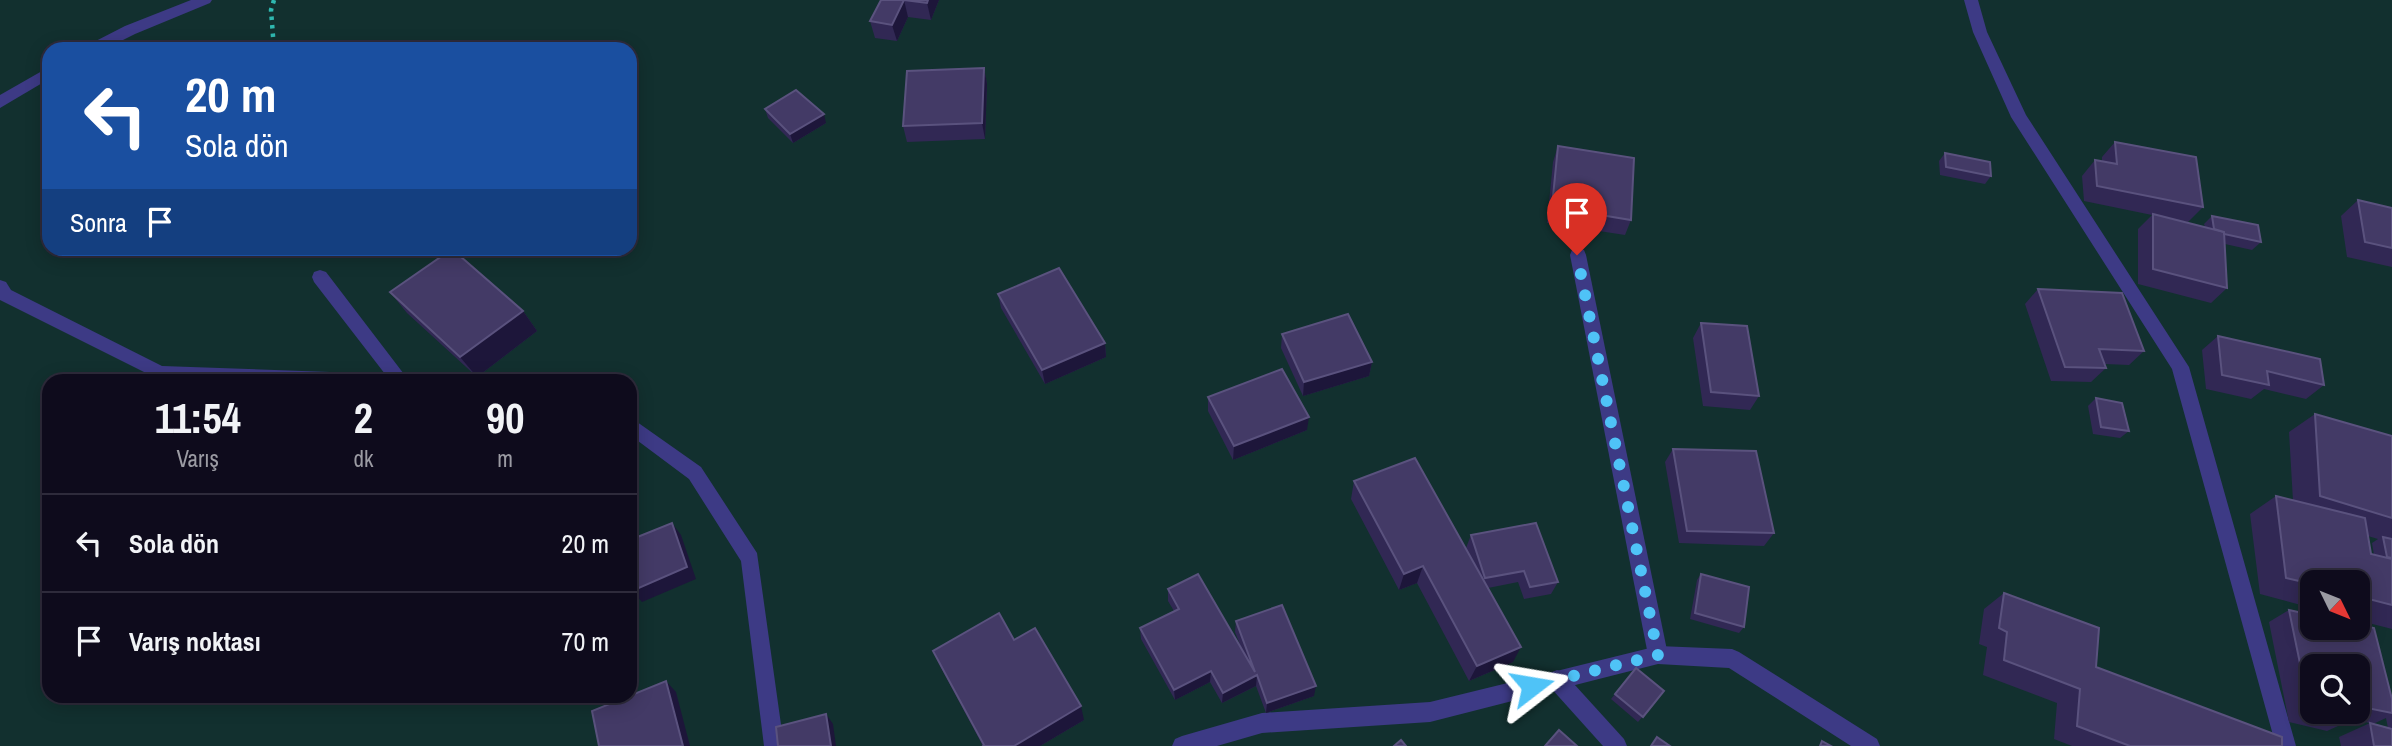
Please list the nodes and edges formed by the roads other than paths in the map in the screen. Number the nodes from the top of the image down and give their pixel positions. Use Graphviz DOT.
graph roads {
  1 [pos="205,0"];
  2 [pos="1971,0"];
  3 [pos="107,42"];
  4 [pos="42,76"];
  5 [pos="0,102"];
  6 [pos="1577,255"];
  7 [pos="320,277"];
  8 [pos="0,287"];
  9 [pos="186,374"];
  10 [pos="395,374"];
  11 [pos="637,430"];
  12 [pos="1658,655"];
  13 [pos="1557,680"];
  14 [pos="774,746"];
  15 [pos="1182,746"];
  16 [pos="1617,746"];
  17 [pos="1870,746"];
  18 [pos="2286,746"];
  1 -- 3 [label="street"];
  2 -- 18 [label="street"];
  4 -- 5 [label="street"];
  6 -- 12 [label="street"];
  7 -- 10 [label="street"];
  8 -- 9 [label="street"];
  11 -- 14 [label="street"];
  12 -- 13 [label="street"];
  12 -- 17 [label="street"];
  13 -- 15 [label="street"];
  13 -- 16 [label="street"];
}
